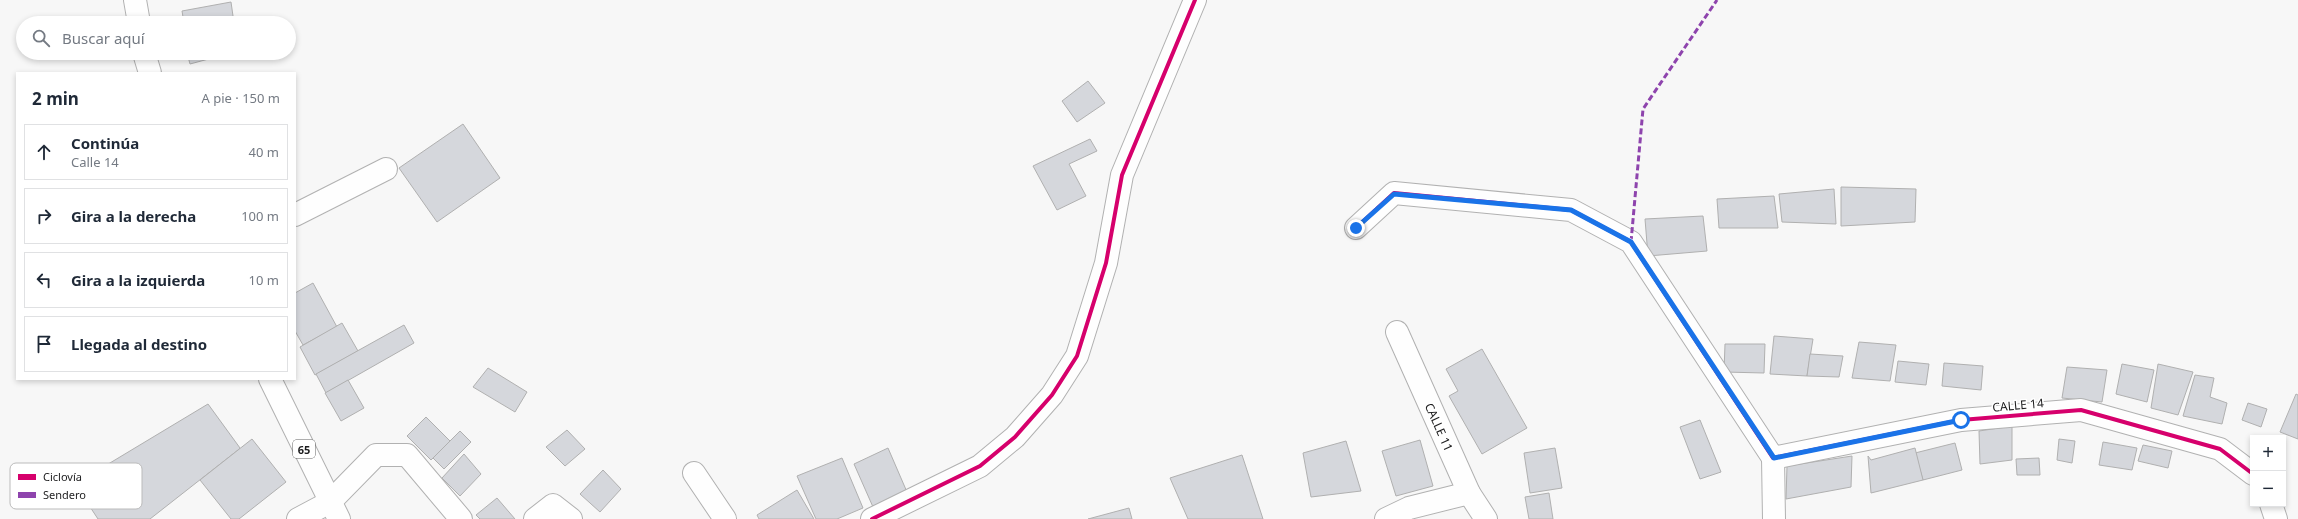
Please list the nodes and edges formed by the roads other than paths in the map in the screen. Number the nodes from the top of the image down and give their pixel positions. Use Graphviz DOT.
graph roads {
  1 [pos="135,0"];
  2 [pos="1195,0"];
  3 [pos="138,16"];
  4 [pos="146,60"];
  5 [pos="150,72"];
  6 [pos="386,169"];
  7 [pos="296,214"];
  8 [pos="1356,228"];
  9 [pos="1397,332"];
  10 [pos="270,380"];
  11 [pos="1774,458"];
  12 [pos="2250,472"];
  13 [pos="694,473"];
  14 [pos="1469,493"];
  15 [pos="2273,507"];
  16 [pos="334,511"];
  17 [pos="298,519"];
  18 [pos="461,519"];
  19 [pos="535,519"];
  20 [pos="571,519"];
  21 [pos="725,519"];
  22 [pos="872,519"];
  23 [pos="1386,519"];
  24 [pos="1486,519"];
  25 [pos="1774,519"];
  26 [pos="2276,519"];
  1 -- 3 [label="street"];
  2 -- 22 [label="street"];
  4 -- 5 [label="street"];
  6 -- 7 [label="street"];
  8 -- 11 [label="street"];
  9 -- 14 [label="street, CALLE 11"];
  10 -- 16 [label="street, 65"];
  11 -- 12 [label="street, CALLE 14"];
  11 -- 25 [label="street"];
  13 -- 21 [label="street"];
  14 -- 23 [label="street"];
  14 -- 24 [label="street, CALLE 11"];
  15 -- 26 [label="street"];
  16 -- 17 [label="street"];
  16 -- 18 [label="street"];
  19 -- 20 [label="street"];
}
